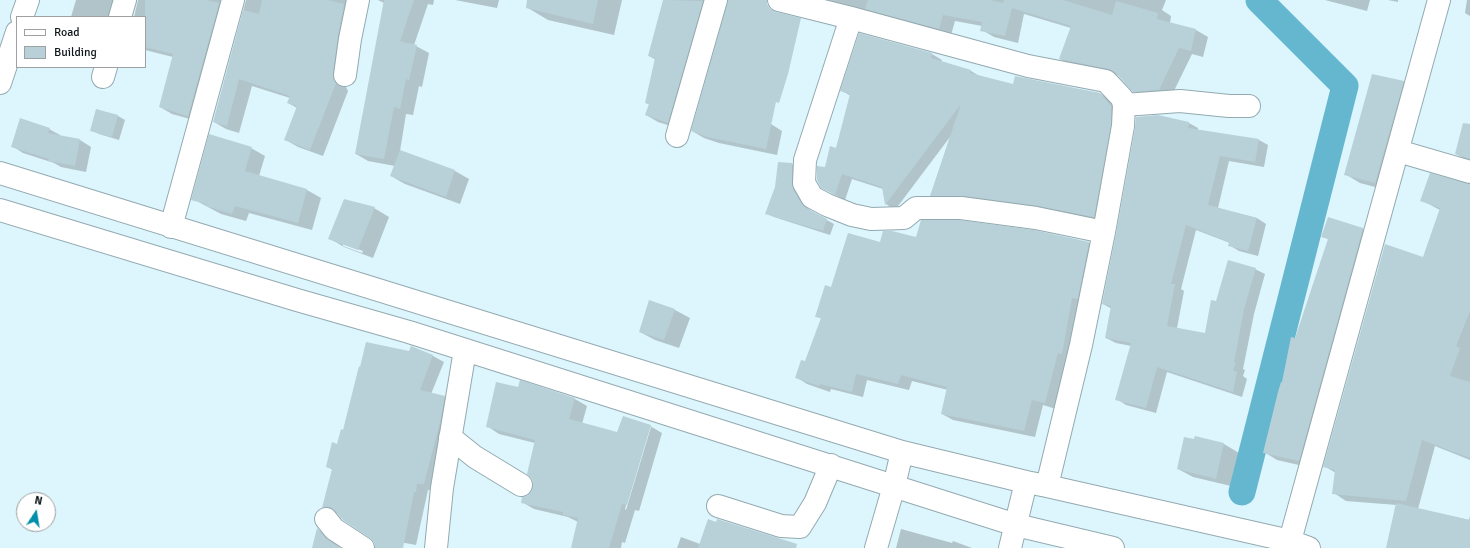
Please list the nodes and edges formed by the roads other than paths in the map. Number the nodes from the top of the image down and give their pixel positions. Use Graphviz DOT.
graph roads {
  1 [pos="28,0"];
  2 [pos="124,0"];
  3 [pos="234,0"];
  4 [pos="358,0"];
  5 [pos="716,0"];
  6 [pos="779,0"];
  7 [pos="1439,0"];
  8 [pos="22,16"];
  9 [pos="120,16"];
  10 [pos="851,18"];
  11 [pos="16,35"];
  12 [pos="345,75"];
  13 [pos="0,83"];
  14 [pos="1124,105"];
  15 [pos="1249,106"];
  16 [pos="677,136"];
  17 [pos="1398,151"];
  18 [pos="1470,172"];
  19 [pos="0,173"];
  20 [pos="0,210"];
  21 [pos="171,227"];
  22 [pos="1104,232"];
  23 [pos="465,350"];
  24 [pos="450,437"];
  25 [pos="902,452"];
  26 [pos="831,466"];
  27 [pos="521,485"];
  28 [pos="894,486"];
  29 [pos="1026,501"];
  30 [pos="718,506"];
  31 [pos="326,519"];
  32 [pos="1296,546"];
  33 [pos="363,548"];
  34 [pos="436,548"];
  35 [pos="876,548"];
  36 [pos="1010,548"];
  37 [pos="1113,548"];
  1 -- 8 [label="street"];
  2 -- 9 [label="street"];
  3 -- 21 [label="street"];
  4 -- 12 [label="street"];
  5 -- 16 [label="street"];
  6 -- 10 [label="street"];
  7 -- 17 [label="street"];
  10 -- 14 [label="street"];
  10 -- 22 [label="street"];
  11 -- 13 [label="street"];
  14 -- 15 [label="street"];
  14 -- 22 [label="street"];
  17 -- 18 [label="street"];
  17 -- 32 [label="street"];
  19 -- 21 [label="street"];
  20 -- 23 [label="street"];
  21 -- 25 [label="street"];
  22 -- 29 [label="street"];
  23 -- 24 [label="street"];
  23 -- 26 [label="street"];
  24 -- 27 [label="street"];
  24 -- 34 [label="street"];
  25 -- 28 [label="street"];
  25 -- 29 [label="street"];
  26 -- 28 [label="street"];
  26 -- 30 [label="street"];
  28 -- 29 [label="street"];
  28 -- 35 [label="street"];
  29 -- 32 [label="street"];
  29 -- 36 [label="street"];
  29 -- 37 [label="street"];
  31 -- 33 [label="street"];
}
